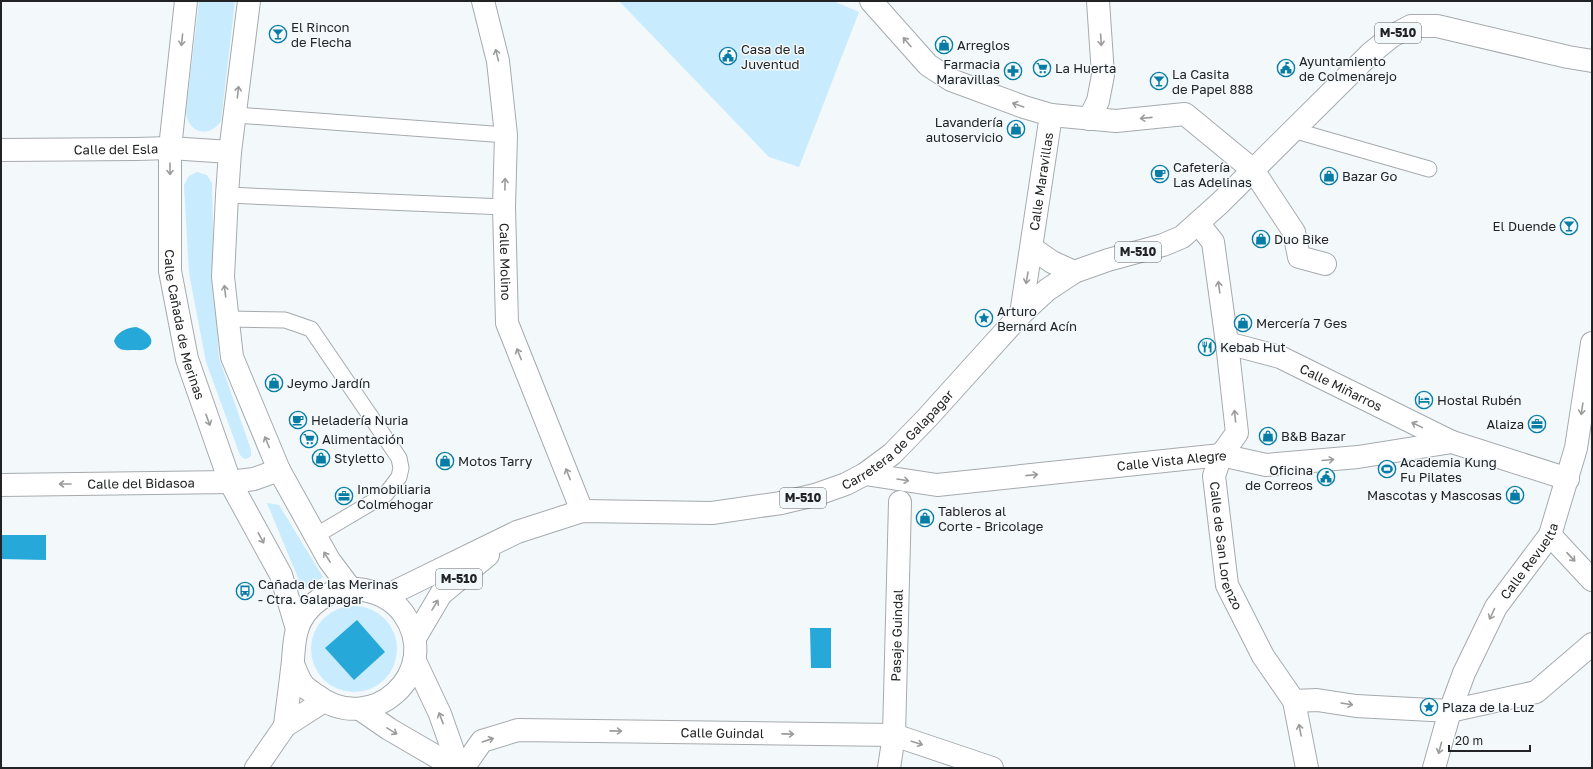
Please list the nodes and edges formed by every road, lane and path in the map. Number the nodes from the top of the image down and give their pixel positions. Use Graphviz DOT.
graph roads {
  1 [pos="186,1"];
  2 [pos="249,1"];
  3 [pos="483,1"];
  4 [pos="871,1"];
  5 [pos="1098,1"];
  6 [pos="1592,61"];
  7 [pos="1051,115"];
  8 [pos="236,116"];
  9 [pos="1089,119"];
  10 [pos="1293,130"];
  11 [pos="506,135"];
  12 [pos="170,148"];
  13 [pos="1,150"];
  14 [pos="230,152"];
  15 [pos="1429,169"];
  16 [pos="1253,170"];
  17 [pos="227,195"];
  18 [pos="504,207"];
  19 [pos="1198,223"];
  20 [pos="1032,248"];
  21 [pos="1326,264"];
  22 [pos="1074,272"];
  23 [pos="1021,314"];
  24 [pos="228,319"];
  25 [pos="1226,343"];
  26 [pos="1592,343"];
  27 [pos="1452,442"];
  28 [pos="1584,449"];
  29 [pos="1221,455"];
  30 [pos="279,470"];
  31 [pos="865,474"];
  32 [pos="1568,479"];
  33 [pos="230,482"];
  34 [pos="1,485"];
  35 [pos="900,502"];
  36 [pos="582,511"];
  37 [pos="517,532"];
  38 [pos="1550,535"];
  39 [pos="315,536"];
  40 [pos="1592,580"];
  41 [pos="350,588"];
  42 [pos="386,596"];
  43 [pos="297,628"];
  44 [pos="415,638"];
  45 [pos="1592,644"];
  46 [pos="415,661"];
  47 [pos="293,664"];
  48 [pos="324,701"];
  49 [pos="1294,701"];
  50 [pos="360,709"];
  51 [pos="1450,711"];
  52 [pos="284,726"];
  53 [pos="894,735"];
  54 [pos="256,768"];
  55 [pos="456,768"];
  56 [pos="459,768"];
  57 [pos="463,768"];
  58 [pos="889,768"];
  59 [pos="992,768"];
  60 [pos="1307,768"];
  61 [pos="1434,768"];
  1 -- 12 [label="street, Calle Cañada de Merinas, one-way"];
  8 -- 2 [label="street, one-way"];
  11 -- 3 [label="street, Calle Molino, one-way"];
  7 -- 4 [label="street, Calle Maravillas, one-way"];
  5 -- 9 [label="street, one-way"];
  6 -- 10 [label="street, M-510"];
  7 -- 9 [label="street, Calle Maravillas"];
  7 -- 20 [label="street, Calle Maravillas"];
  8 -- 11 [label="lane"];
  8 -- 14 [label="street"];
  16 -- 9 [label="street, Calle Maravillas, one-way"];
  10 -- 15 [label="lane"];
  10 -- 16 [label="street, M-510"];
  18 -- 11 [label="street, Calle Molino, one-way"];
  12 -- 13 [label="street, Calle del Esla"];
  12 -- 14 [label="street, Calle del Esla"];
  12 -- 33 [label="street, Calle Cañada de Merinas, one-way"];
  14 -- 17 [label="street"];
  16 -- 19 [label="street, M-510"];
  16 -- 21 [label="street"];
  17 -- 18 [label="lane"];
  24 -- 17 [label="street, one-way"];
  36 -- 18 [label="street, Calle Molino, one-way"];
  19 -- 22 [label="street, Carretera de Galapagar / M-510"];
  25 -- 19 [label="street, Calle de San Lorenzo, one-way"];
  20 -- 22 [label="street, Calle Maravillas"];
  20 -- 23 [label="street, Calle Maravillas, one-way"];
  22 -- 23 [label="street, Carretera de Galapagar / M-510"];
  23 -- 31 [label="street, Carretera de Galapagar / M-510"];
  30 -- 24 [label="street, one-way"];
  24 -- 39 [label="lane"];
  27 -- 25 [label="street, Calle Miñarros, one-way"];
  29 -- 25 [label="street, Calle de San Lorenzo, one-way"];
  26 -- 28 [label="street, Calle Revuelta, one-way"];
  29 -- 27 [label="street, Calle Vista Alegre, one-way"];
  27 -- 32 [label="street, Calle Vista Alegre"];
  28 -- 32 [label="street, Calle Revuelta"];
  31 -- 29 [label="street, Calle Vista Alegre, one-way"];
  29 -- 49 [label="street, Calle de San Lorenzo"];
  30 -- 33 [label="street, Calle del Bidasoa"];
  30 -- 39 [label="street"];
  31 -- 36 [label="street, Carretera de Galapagar / M-510"];
  32 -- 38 [label="street, Calle Revuelta"];
  33 -- 34 [label="street, Calle del Bidasoa, one-way"];
  33 -- 43 [label="street, Calle Cañada de Merinas, one-way"];
  35 -- 53 [label="street, Pasaje Guindal"];
  36 -- 37 [label="street, Carretera de Galapagar / M-510"];
  37 -- 42 [label="street, M-510"];
  44 -- 37 [label="street, M-510, one-way"];
  38 -- 40 [label="street, one-way"];
  38 -- 51 [label="street, Calle Revuelta, one-way"];
  41 -- 39 [label="street, one-way"];
  41 -- 42 [label="street"];
  41 -- 43 [label="street"];
  42 -- 44 [label="street"];
  43 -- 47 [label="street"];
  44 -- 46 [label="street"];
  45 -- 51 [label="street"];
  46 -- 50 [label="street"];
  56 -- 46 [label="street, one-way"];
  47 -- 48 [label="street"];
  47 -- 52 [label="street"];
  48 -- 50 [label="street"];
  48 -- 52 [label="street"];
  49 -- 51 [label="street, one-way"];
  60 -- 49 [label="street, Calle de San Lorenzo, one-way"];
  50 -- 55 [label="street, one-way"];
  51 -- 61 [label="street, Calle Revuelta, one-way"];
  52 -- 54 [label="street"];
  57 -- 53 [label="street, Calle Guindal, one-way"];
  53 -- 58 [label="street, Pasaje Guindal"];
  53 -- 59 [label="street, Calle Guindal, one-way"];
}
